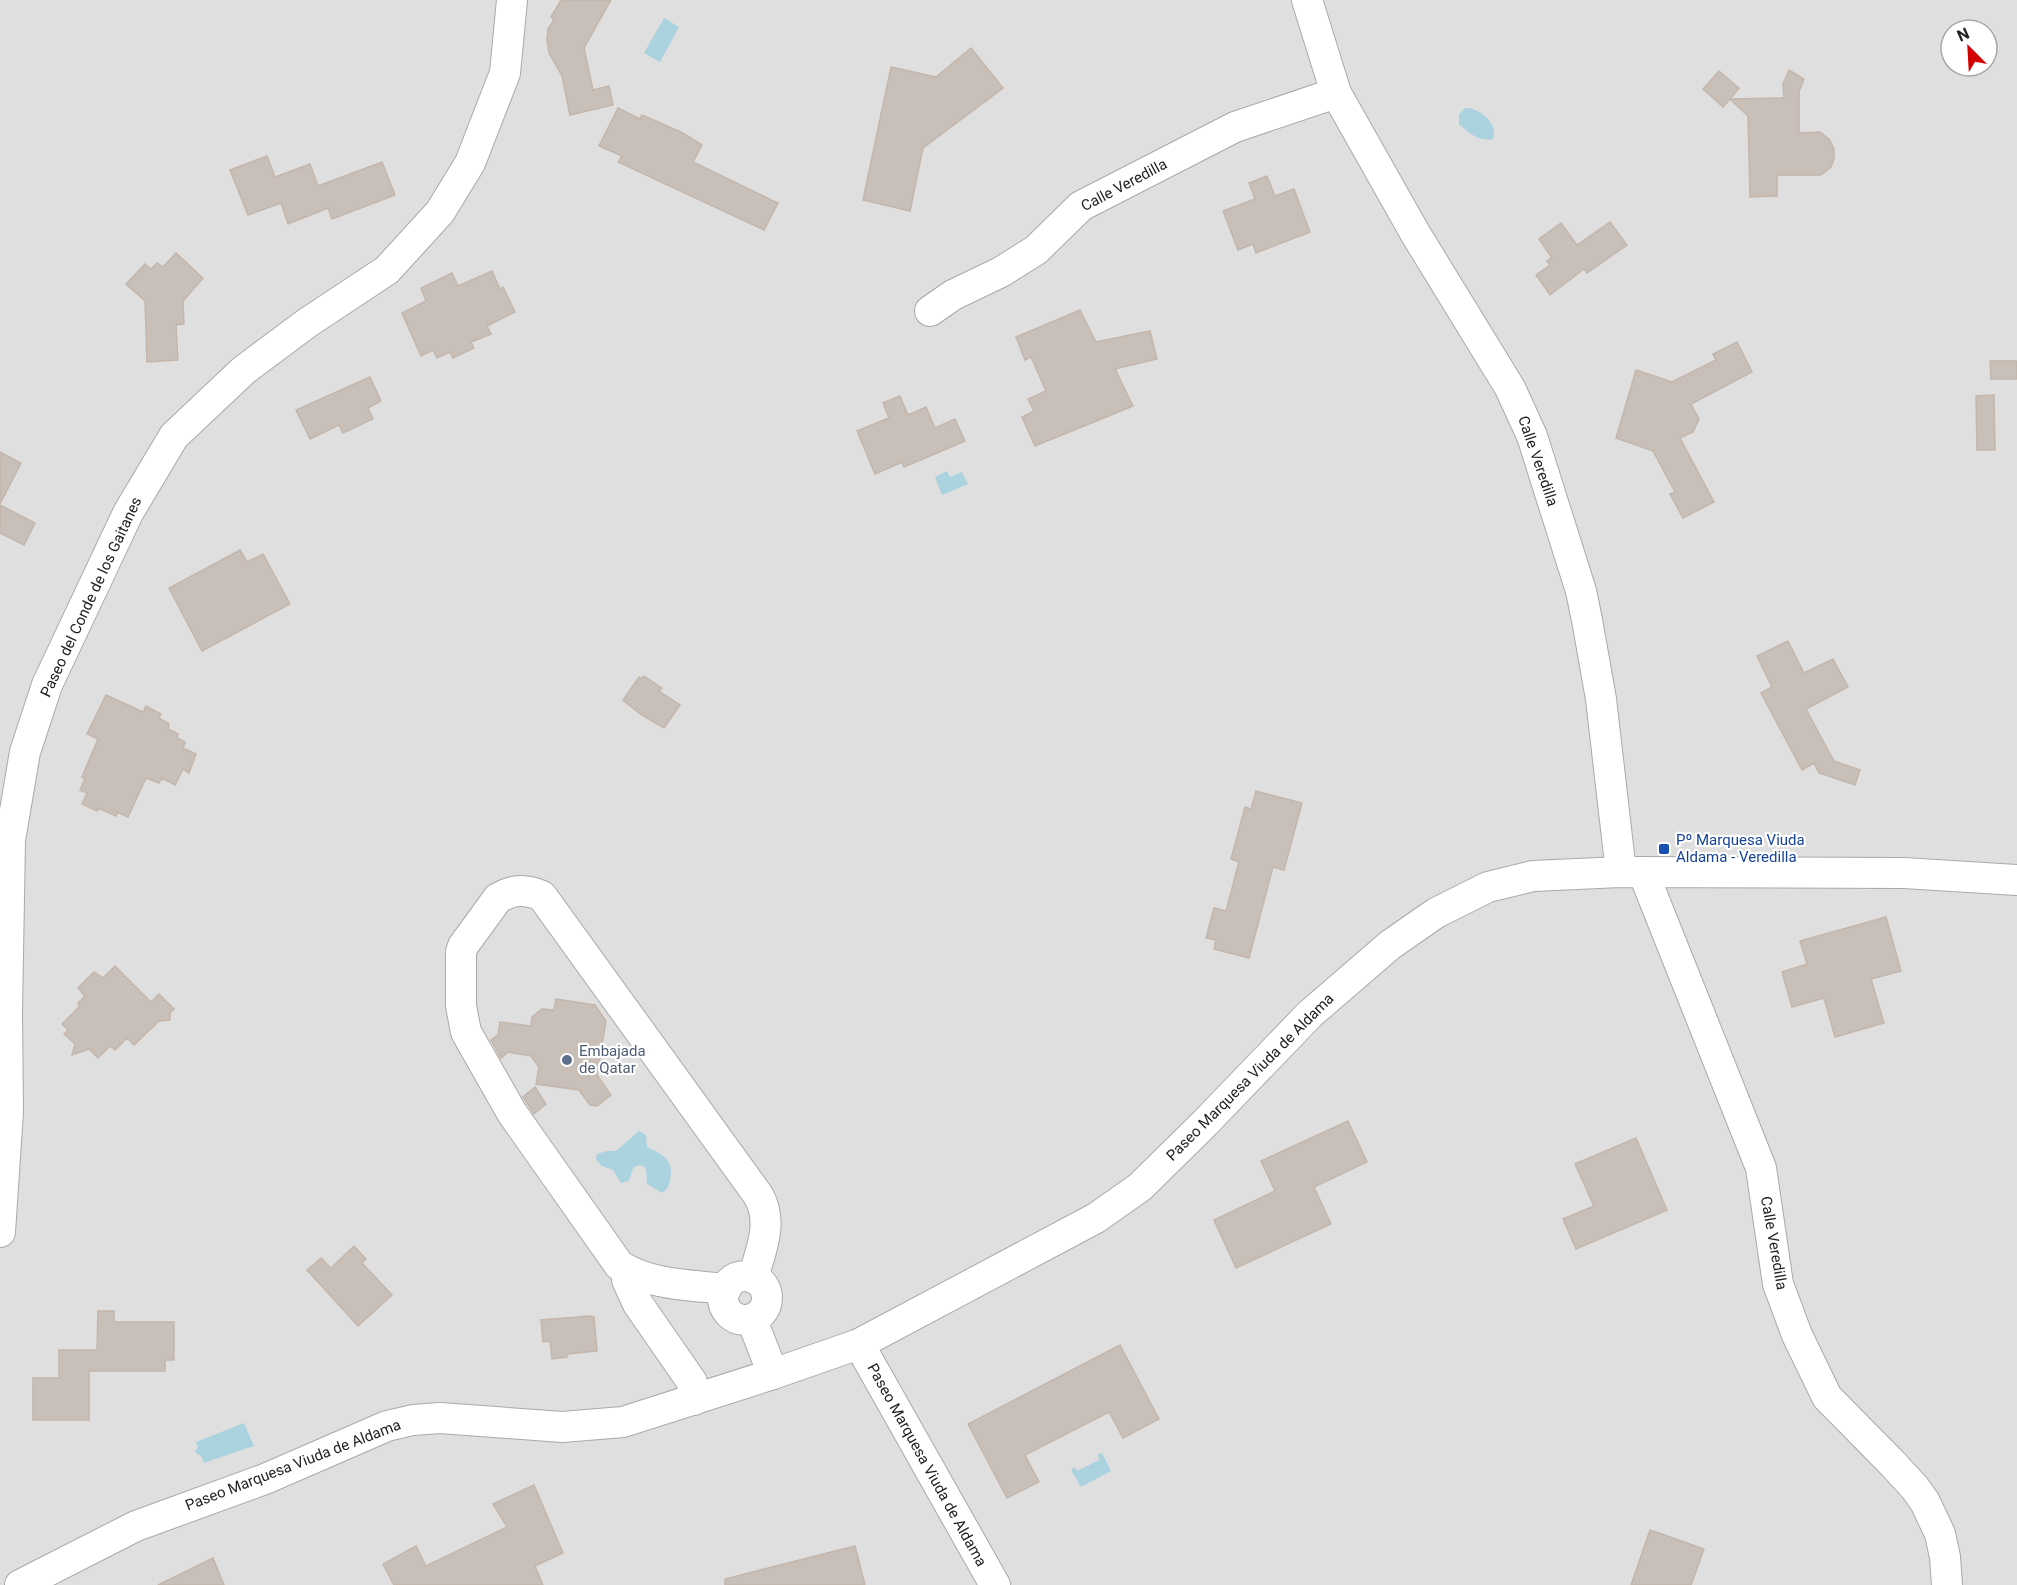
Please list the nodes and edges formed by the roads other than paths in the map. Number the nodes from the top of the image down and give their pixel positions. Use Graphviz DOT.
graph roads {
  1 [pos="512,0"];
  2 [pos="1307,0"];
  3 [pos="1336,93"];
  4 [pos="930,311"];
  5 [pos="1632,872"];
  6 [pos="2017,880"];
  7 [pos="0,1232"];
  8 [pos="627,1270"];
  9 [pos="753,1278"];
  10 [pos="726,1289"];
  11 [pos="752,1320"];
  12 [pos="859,1344"];
  13 [pos="773,1374"];
  14 [pos="694,1400"];
  15 [pos="20,1585"];
  16 [pos="995,1585"];
  17 [pos="1947,1585"];
  1 -- 7 [label="street, Paseo del Conde de los Gaitanes"];
  2 -- 3 [label="street, Calle Veredilla"];
  3 -- 4 [label="street, Calle Veredilla"];
  3 -- 5 [label="street, Calle Veredilla"];
  5 -- 6 [label="street, Paseo Marquesa Viuda de Aldama"];
  5 -- 12 [label="street, Paseo Marquesa Viuda de Aldama"];
  5 -- 17 [label="street, Calle Veredilla"];
  8 -- 9 [label="street"];
  8 -- 10 [label="street"];
  8 -- 14 [label="street"];
  9 -- 10 [label="street"];
  9 -- 11 [label="street"];
  10 -- 11 [label="street"];
  11 -- 13 [label="street"];
  12 -- 13 [label="street, Paseo Marquesa Viuda de Aldama"];
  12 -- 16 [label="street, Paseo Marquesa Viuda de Aldama"];
  13 -- 14 [label="street, Paseo Marquesa Viuda de Aldama"];
  14 -- 15 [label="street, Paseo Marquesa Viuda de Aldama"];
}
